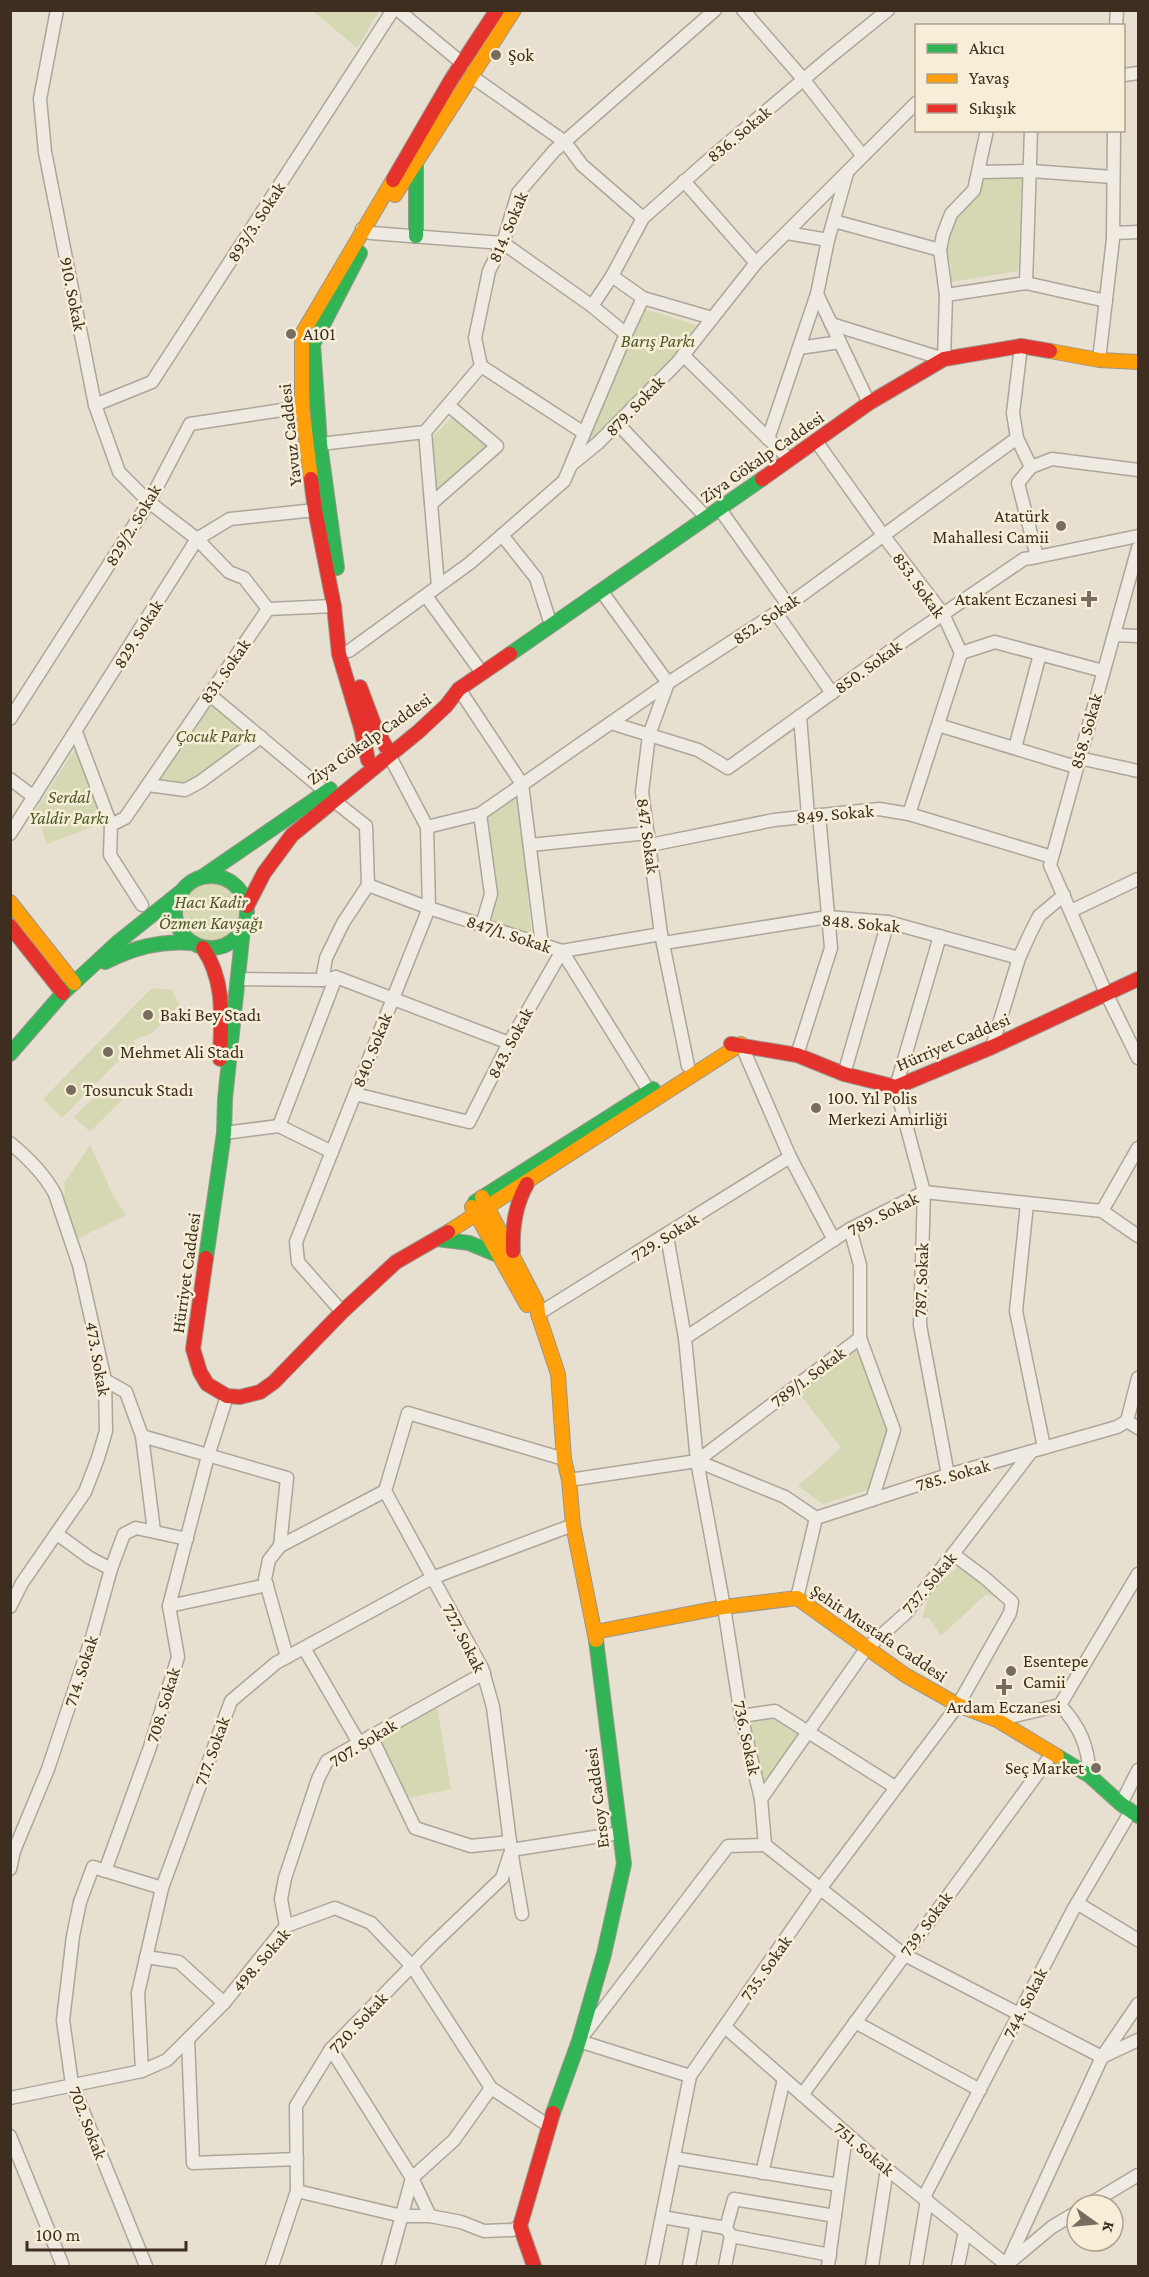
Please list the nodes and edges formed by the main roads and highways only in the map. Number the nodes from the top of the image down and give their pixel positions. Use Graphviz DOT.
graph roads {
  1 [pos="498,10"];
  2 [pos="514,10"];
  3 [pos="467,70"];
  4 [pos="416,162"];
  5 [pos="366,231"];
  6 [pos="416,236"];
  7 [pos="1138,362"];
  8 [pos="387,751"];
  9 [pos="370,764"];
  10 [pos="323,800"];
  11 [pos="202,877"];
  12 [pos="183,890"];
  13 [pos="10,902"];
  14 [pos="247,906"];
  15 [pos="10,926"];
  16 [pos="243,929"];
  17 [pos="197,946"];
  18 [pos="1138,979"];
  19 [pos="74,983"];
  20 [pos="63,993"];
  21 [pos="741,1044"];
  22 [pos="10,1054"];
  23 [pos="225,1099"];
  24 [pos="528,1182"];
  25 [pos="479,1206"];
  26 [pos="437,1239"];
  27 [pos="498,1255"];
  28 [pos="513,1255"];
  29 [pos="396,1262"];
  30 [pos="538,1314"];
  31 [pos="595,1632"];
  32 [pos="1130,1811"];
  33 [pos="534,2266"];
  1 -- 3 [label="main road, Yavuz Caddesi"];
  2 -- 3 [label="main road, Yavuz Caddesi"];
  3 -- 4 [label="main road, Yavuz Caddesi"];
  3 -- 5 [label="main road, Yavuz Caddesi"];
  4 -- 5 [label="main road, Yavuz Caddesi"];
  4 -- 6 [label="main road"];
  5 -- 8 [label="main road, Yavuz Caddesi"];
  5 -- 9 [label="main road, Yavuz Caddesi"];
  7 -- 8 [label="main road, Ziya Gökalp Caddesi"];
  8 -- 9 [label="main road, Ziya Gökalp Caddesi"];
  9 -- 10 [label="main road, Ziya Gökalp Caddesi"];
  10 -- 11 [label="main road"];
  10 -- 14 [label="main road"];
  11 -- 12 [label="main road"];
  11 -- 14 [label="main road"];
  12 -- 17 [label="main road"];
  12 -- 19 [label="main road"];
  13 -- 19 [label="main road"];
  14 -- 16 [label="main road"];
  15 -- 20 [label="main road"];
  16 -- 17 [label="main road"];
  16 -- 23 [label="main road"];
  17 -- 19 [label="main road"];
  17 -- 23 [label="main road"];
  18 -- 21 [label="main road, Hürriyet Caddesi"];
  19 -- 20 [label="main road"];
  20 -- 22 [label="main road"];
  21 -- 24 [label="main road, Hürriyet Caddesi"];
  21 -- 25 [label="main road, Hürriyet Caddesi"];
  23 -- 29 [label="main road, Hürriyet Caddesi"];
  24 -- 25 [label="main road, Hürriyet Caddesi"];
  24 -- 28 [label="main road, Ersoy Caddesi"];
  25 -- 26 [label="main road, Hürriyet Caddesi"];
  25 -- 27 [label="main road, Ersoy Caddesi"];
  25 -- 28 [label="main road, Ersoy Caddesi"];
  25 -- 29 [label="main road, Hürriyet Caddesi"];
  26 -- 27 [label="main road"];
  26 -- 29 [label="main road, Hürriyet Caddesi"];
  27 -- 30 [label="main road, Ersoy Caddesi"];
  28 -- 30 [label="main road, Ersoy Caddesi"];
  30 -- 31 [label="main road, Ersoy Caddesi"];
  31 -- 32 [label="main road, Şehit Mustafa Caddesi"];
  31 -- 33 [label="main road, Ersoy Caddesi"];
}
